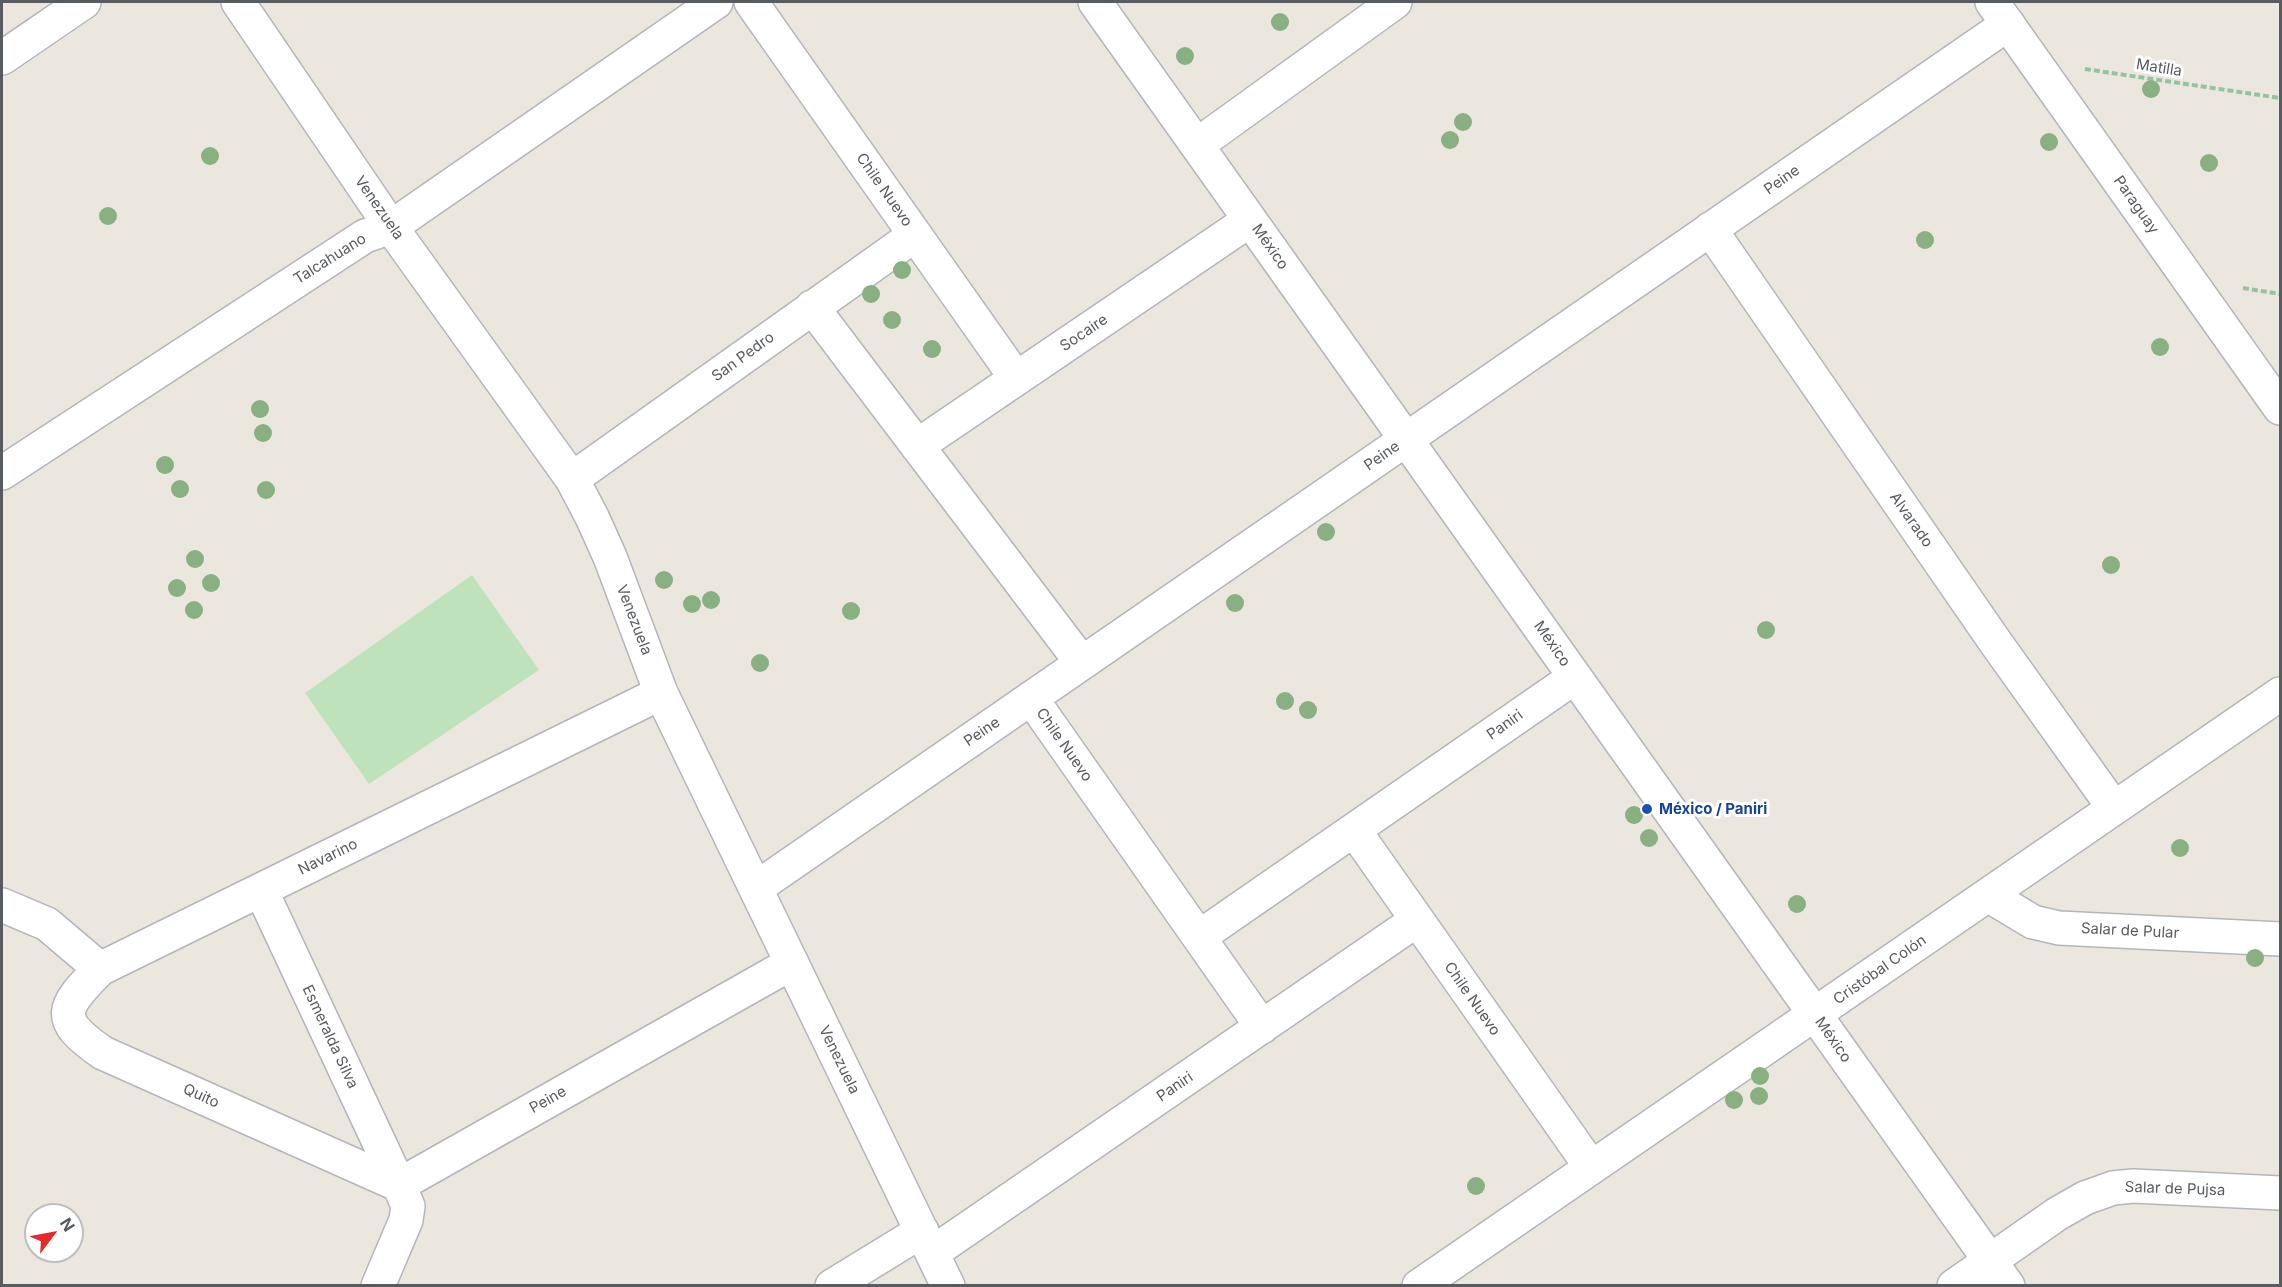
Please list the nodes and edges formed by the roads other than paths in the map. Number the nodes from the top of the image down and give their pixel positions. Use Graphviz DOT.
graph roads {
  1 [pos="84,2"];
  2 [pos="237,2"];
  3 [pos="716,2"];
  4 [pos="751,2"];
  5 [pos="1095,2"];
  6 [pos="1395,2"];
  7 [pos="2000,13"];
  8 [pos="2,58"];
  9 [pos="1197,145"];
  10 [pos="1250,220"];
  11 [pos="392,226"];
  12 [pos="1710,229"];
  13 [pos="915,235"];
  14 [pos="812,308"];
  15 [pos="1016,378"];
  16 [pos="2280,408"];
  17 [pos="1407,439"];
  18 [pos="917,446"];
  19 [pos="2,472"];
  20 [pos="572,479"];
  21 [pos="1082,663"];
  22 [pos="1575,676"];
  23 [pos="661,693"];
  24 [pos="2280,694"];
  25 [pos="1031,698"];
  26 [pos="2114,808"];
  27 [pos="1354,830"];
  28 [pos="756,888"];
  29 [pos="261,890"];
  30 [pos="1988,895"];
  31 [pos="2,905"];
  32 [pos="1417,920"];
  33 [pos="1198,937"];
  34 [pos="2280,939"];
  35 [pos="792,963"];
  36 [pos="100,969"];
  37 [pos="1815,1014"];
  38 [pos="1262,1027"];
  39 [pos="1591,1167"];
  40 [pos="399,1185"];
  41 [pos="2280,1193"];
  42 [pos="927,1242"];
  43 [pos="1999,1273"];
  44 [pos="378,1286"];
  45 [pos="832,1286"];
  46 [pos="948,1286"];
  47 [pos="1419,1286"];
  48 [pos="1954,1286"];
  1 -- 8 [label="street"];
  2 -- 11 [label="street, Venezuela"];
  3 -- 11 [label="street, Talcahuano"];
  4 -- 13 [label="street, Chile Nuevo"];
  5 -- 9 [label="street, México"];
  6 -- 9 [label="street"];
  7 -- 12 [label="street, Peine"];
  7 -- 16 [label="street, Paraguay"];
  9 -- 10 [label="street, México"];
  10 -- 15 [label="street, Socaire"];
  10 -- 17 [label="street, México"];
  11 -- 19 [label="street, Talcahuano"];
  11 -- 20 [label="street, Venezuela"];
  12 -- 17 [label="street, Peine"];
  12 -- 26 [label="street, Alvarado"];
  13 -- 14 [label="street, San Pedro"];
  13 -- 15 [label="street, Chile Nuevo"];
  14 -- 18 [label="street"];
  14 -- 20 [label="street, San Pedro"];
  15 -- 18 [label="street, Socaire"];
  17 -- 21 [label="street, Peine"];
  17 -- 22 [label="street, México"];
  18 -- 21 [label="street"];
  20 -- 23 [label="street, Venezuela"];
  21 -- 25 [label="street, Peine"];
  22 -- 27 [label="street, Paniri"];
  22 -- 37 [label="street, México"];
  23 -- 28 [label="street, Venezuela"];
  23 -- 29 [label="street, Navarino"];
  24 -- 26 [label="street, Cristóbal Colón"];
  25 -- 28 [label="street, Peine"];
  25 -- 33 [label="street, Chile Nuevo"];
  26 -- 30 [label="street, Cristóbal Colón"];
  27 -- 32 [label="street, Chile Nuevo"];
  27 -- 33 [label="street, Paniri"];
  28 -- 35 [label="street, Venezuela"];
  29 -- 36 [label="street, Navarino"];
  29 -- 40 [label="street, Esmeralda Silva"];
  30 -- 34 [label="street, Salar de Pular"];
  30 -- 37 [label="street, Cristóbal Colón"];
  31 -- 36 [label="street"];
  32 -- 38 [label="street, Paniri"];
  32 -- 39 [label="street, Chile Nuevo"];
  33 -- 38 [label="street, Chile Nuevo"];
  35 -- 40 [label="street, Peine"];
  35 -- 42 [label="street, Venezuela"];
  36 -- 40 [label="street, Quito"];
  37 -- 39 [label="street, Cristóbal Colón"];
  37 -- 43 [label="street, México"];
  38 -- 42 [label="street, Paniri"];
  39 -- 47 [label="street, Cristóbal Colón"];
  40 -- 44 [label="street"];
  41 -- 43 [label="street, Salar de Pujsa"];
  42 -- 45 [label="street, Paniri"];
  42 -- 46 [label="street, Venezuela"];
  43 -- 48 [label="street, Salar de Pujsa"];
}
